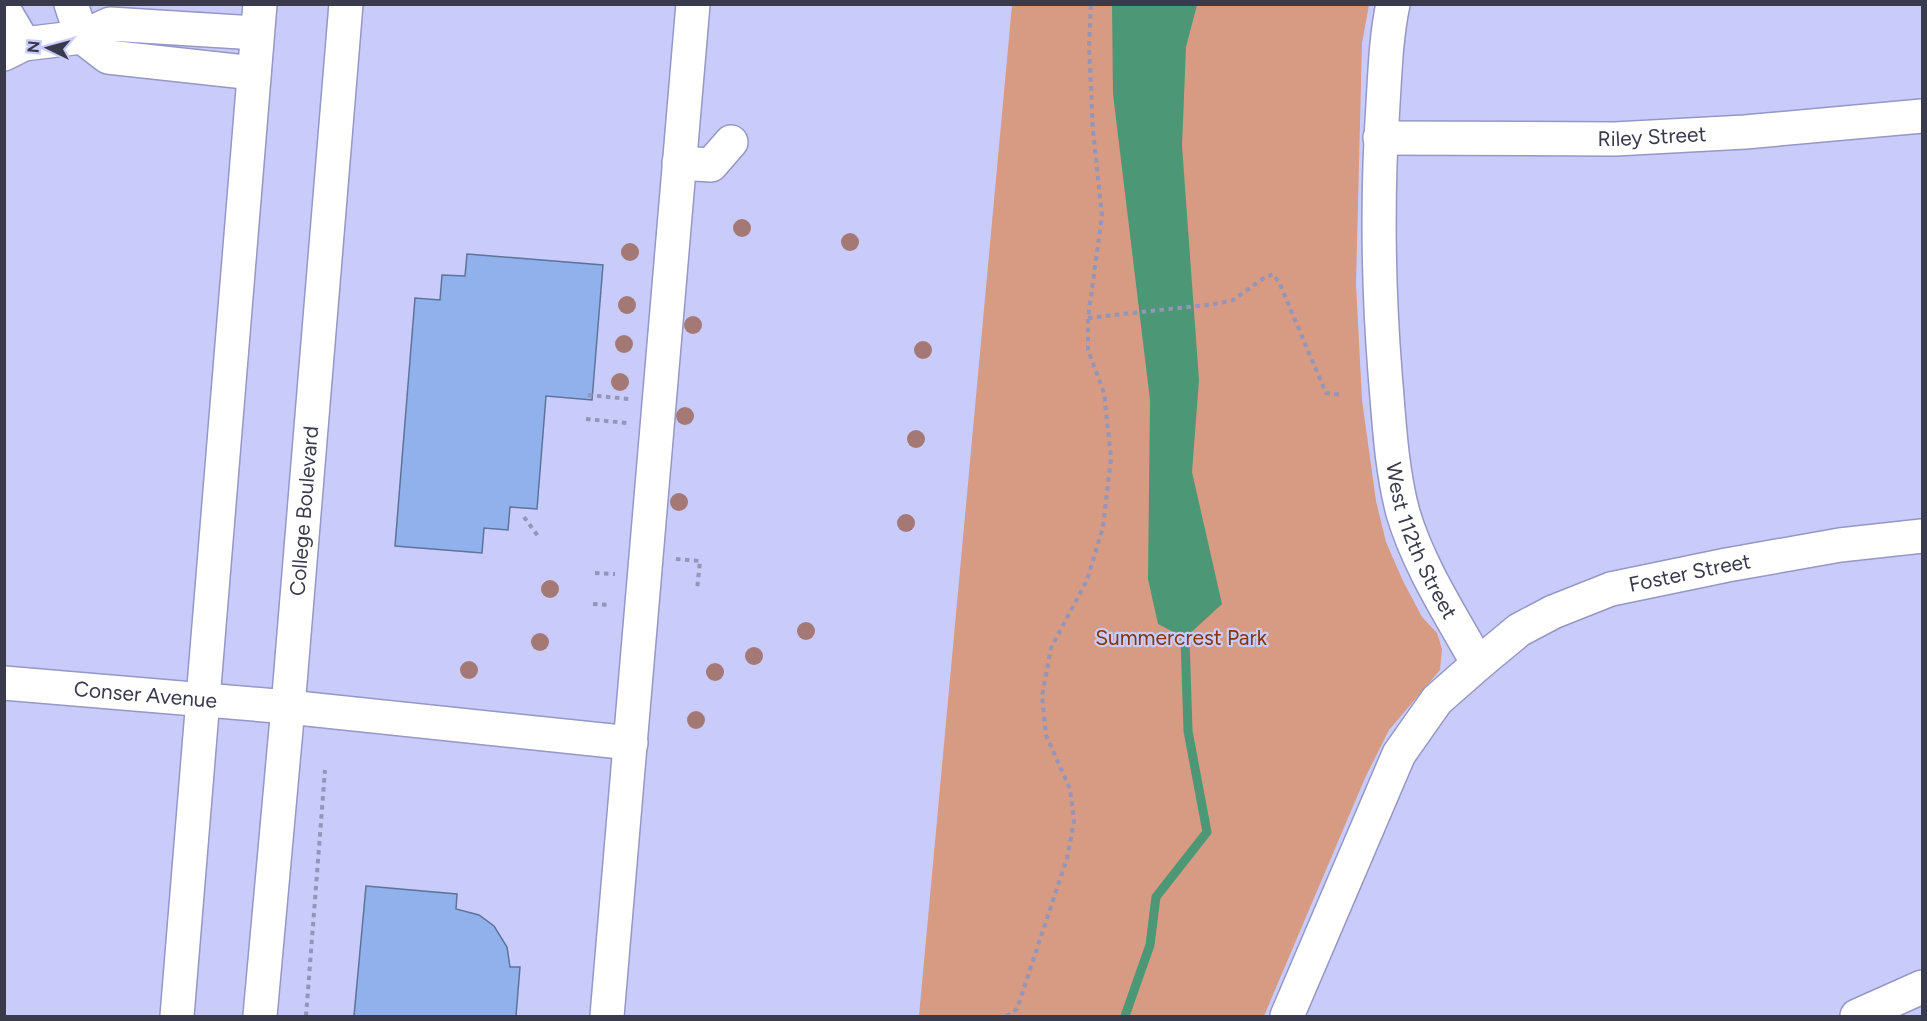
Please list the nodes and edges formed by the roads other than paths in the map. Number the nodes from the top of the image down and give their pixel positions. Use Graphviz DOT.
graph roads {
  1 [pos="71,4"];
  2 [pos="346,4"];
  3 [pos="693,4"];
  4 [pos="1393,4"];
  5 [pos="4,10"];
  6 [pos="259,19"];
  7 [pos="82,38"];
  8 [pos="14,49"];
  9 [pos="254,73"];
  10 [pos="1923,116"];
  11 [pos="1380,138"];
  12 [pos="731,142"];
  13 [pos="680,163"];
  14 [pos="1923,536"];
  15 [pos="1478,664"];
  16 [pos="4,683"];
  17 [pos="204,699"];
  18 [pos="288,707"];
  19 [pos="631,742"];
  20 [pos="1923,987"];
  21 [pos="177,1017"];
  22 [pos="260,1017"];
  23 [pos="607,1017"];
  24 [pos="1287,1017"];
  25 [pos="1857,1017"];
  1 -- 7 [label="street"];
  2 -- 18 [label="street, College Boulevard"];
  3 -- 13 [label="street"];
  4 -- 11 [label="street, West 112th Street"];
  5 -- 8 [label="street"];
  6 -- 7 [label="street"];
  6 -- 9 [label="street"];
  7 -- 8 [label="street"];
  7 -- 9 [label="street"];
  9 -- 17 [label="street"];
  10 -- 11 [label="street, Riley Street"];
  11 -- 15 [label="street, West 112th Street"];
  12 -- 13 [label="street"];
  13 -- 19 [label="street"];
  14 -- 15 [label="street, Foster Street"];
  15 -- 24 [label="street"];
  16 -- 17 [label="street, Conser Avenue"];
  17 -- 18 [label="street, Conser Avenue"];
  17 -- 21 [label="street"];
  18 -- 19 [label="street, Conser Avenue"];
  18 -- 22 [label="street, College Boulevard"];
  19 -- 23 [label="street"];
  20 -- 25 [label="street"];
}
